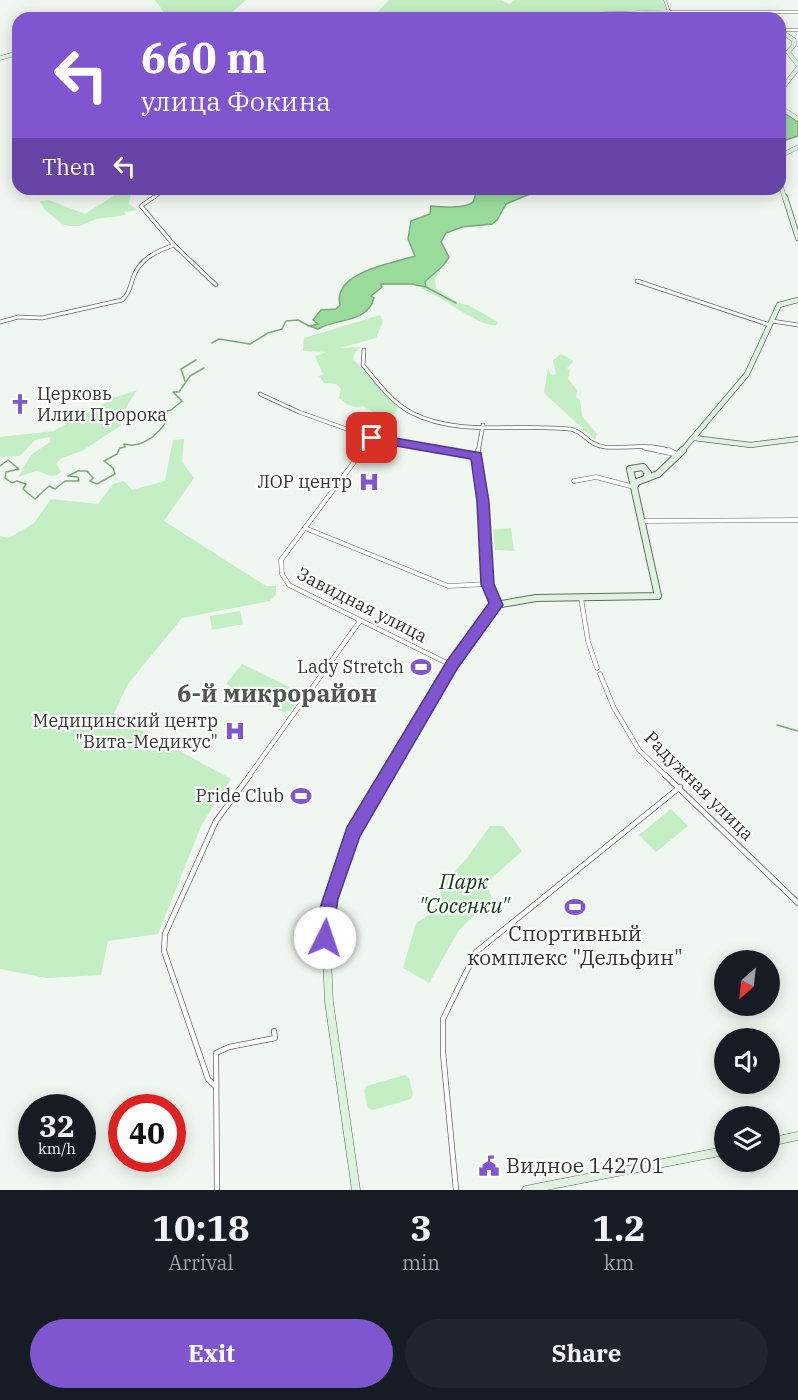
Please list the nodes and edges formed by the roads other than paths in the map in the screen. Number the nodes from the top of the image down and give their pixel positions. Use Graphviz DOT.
graph roads {
  1 [pos="665,0"];
  2 [pos="669,12"];
  3 [pos="798,12"];
  4 [pos="786,34"];
  5 [pos="798,67"];
  6 [pos="786,83"];
  7 [pos="157,195"];
  8 [pos="784,195"];
  9 [pos="798,238"];
  10 [pos="174,245"];
  11 [pos="637,281"];
  12 [pos="216,285"];
  13 [pos="798,300"];
  14 [pos="0,322"];
  15 [pos="771,323"];
  16 [pos="798,325"];
  17 [pos="364,350"];
  18 [pos="260,394"];
  19 [pos="483,425"];
  20 [pos="372,438"];
  21 [pos="694,438"];
  22 [pos="798,439"];
  23 [pos="637,446"];
  24 [pos="664,453"];
  25 [pos="678,454"];
  26 [pos="477,456"];
  27 [pos="668,464"];
  28 [pos="645,468"];
  29 [pos="630,475"];
  30 [pos="644,479"];
  31 [pos="574,481"];
  32 [pos="634,487"];
  33 [pos="798,520"];
  34 [pos="643,521"];
  35 [pos="305,528"];
  36 [pos="488,584"];
  37 [pos="581,598"];
  38 [pos="496,605"];
  39 [pos="360,621"];
  40 [pos="452,665"];
  41 [pos="597,668"];
  42 [pos="600,674"];
  43 [pos="680,787"];
  44 [pos="798,903"];
  45 [pos="274,1031"];
  46 [pos="215,1086"];
  47 [pos="798,1136"];
  48 [pos="780,1140"];
  49 [pos="714,1153"];
  50 [pos="217,1190"];
  51 [pos="356,1190"];
  52 [pos="456,1190"];
  53 [pos="526,1190"];
  1 -- 2 [label="street"];
  2 -- 3 [label="street"];
  4 -- 5 [label="street"];
  5 -- 6 [label="street"];
  7 -- 10 [label="street"];
  8 -- 9 [label="street"];
  10 -- 12 [label="street"];
  10 -- 14 [label="street"];
  11 -- 15 [label="street"];
  13 -- 15 [label="street"];
  15 -- 16 [label="street"];
  15 -- 21 [label="street"];
  17 -- 19 [label="street"];
  18 -- 20 [label="street"];
  19 -- 23 [label="street"];
  19 -- 26 [label="street"];
  20 -- 26 [label="street"];
  20 -- 35 [label="street, Завидная улица"];
  21 -- 22 [label="street"];
  21 -- 25 [label="street"];
  23 -- 24 [label="street"];
  23 -- 25 [label="street"];
  24 -- 25 [label="street"];
  24 -- 27 [label="street"];
  25 -- 27 [label="street"];
  26 -- 36 [label="street"];
  27 -- 28 [label="street"];
  27 -- 30 [label="street"];
  28 -- 29 [label="street"];
  28 -- 30 [label="street"];
  29 -- 30 [label="street"];
  29 -- 32 [label="street"];
  30 -- 32 [label="street"];
  31 -- 32 [label="street"];
  32 -- 34 [label="street"];
  33 -- 34 [label="street"];
  34 -- 37 [label="street"];
  35 -- 36 [label="street"];
  35 -- 39 [label="street, Завидная улица"];
  36 -- 38 [label="street"];
  37 -- 38 [label="street"];
  37 -- 41 [label="street"];
  38 -- 40 [label="street"];
  39 -- 40 [label="street, Завидная улица"];
  39 -- 46 [label="street"];
  40 -- 51 [label="street"];
  42 -- 43 [label="street, Радужная улица"];
  43 -- 44 [label="street, Радужная улица"];
  43 -- 52 [label="street"];
  45 -- 46 [label="street"];
  46 -- 50 [label="street"];
  47 -- 48 [label="street"];
  49 -- 53 [label="street"];
}
